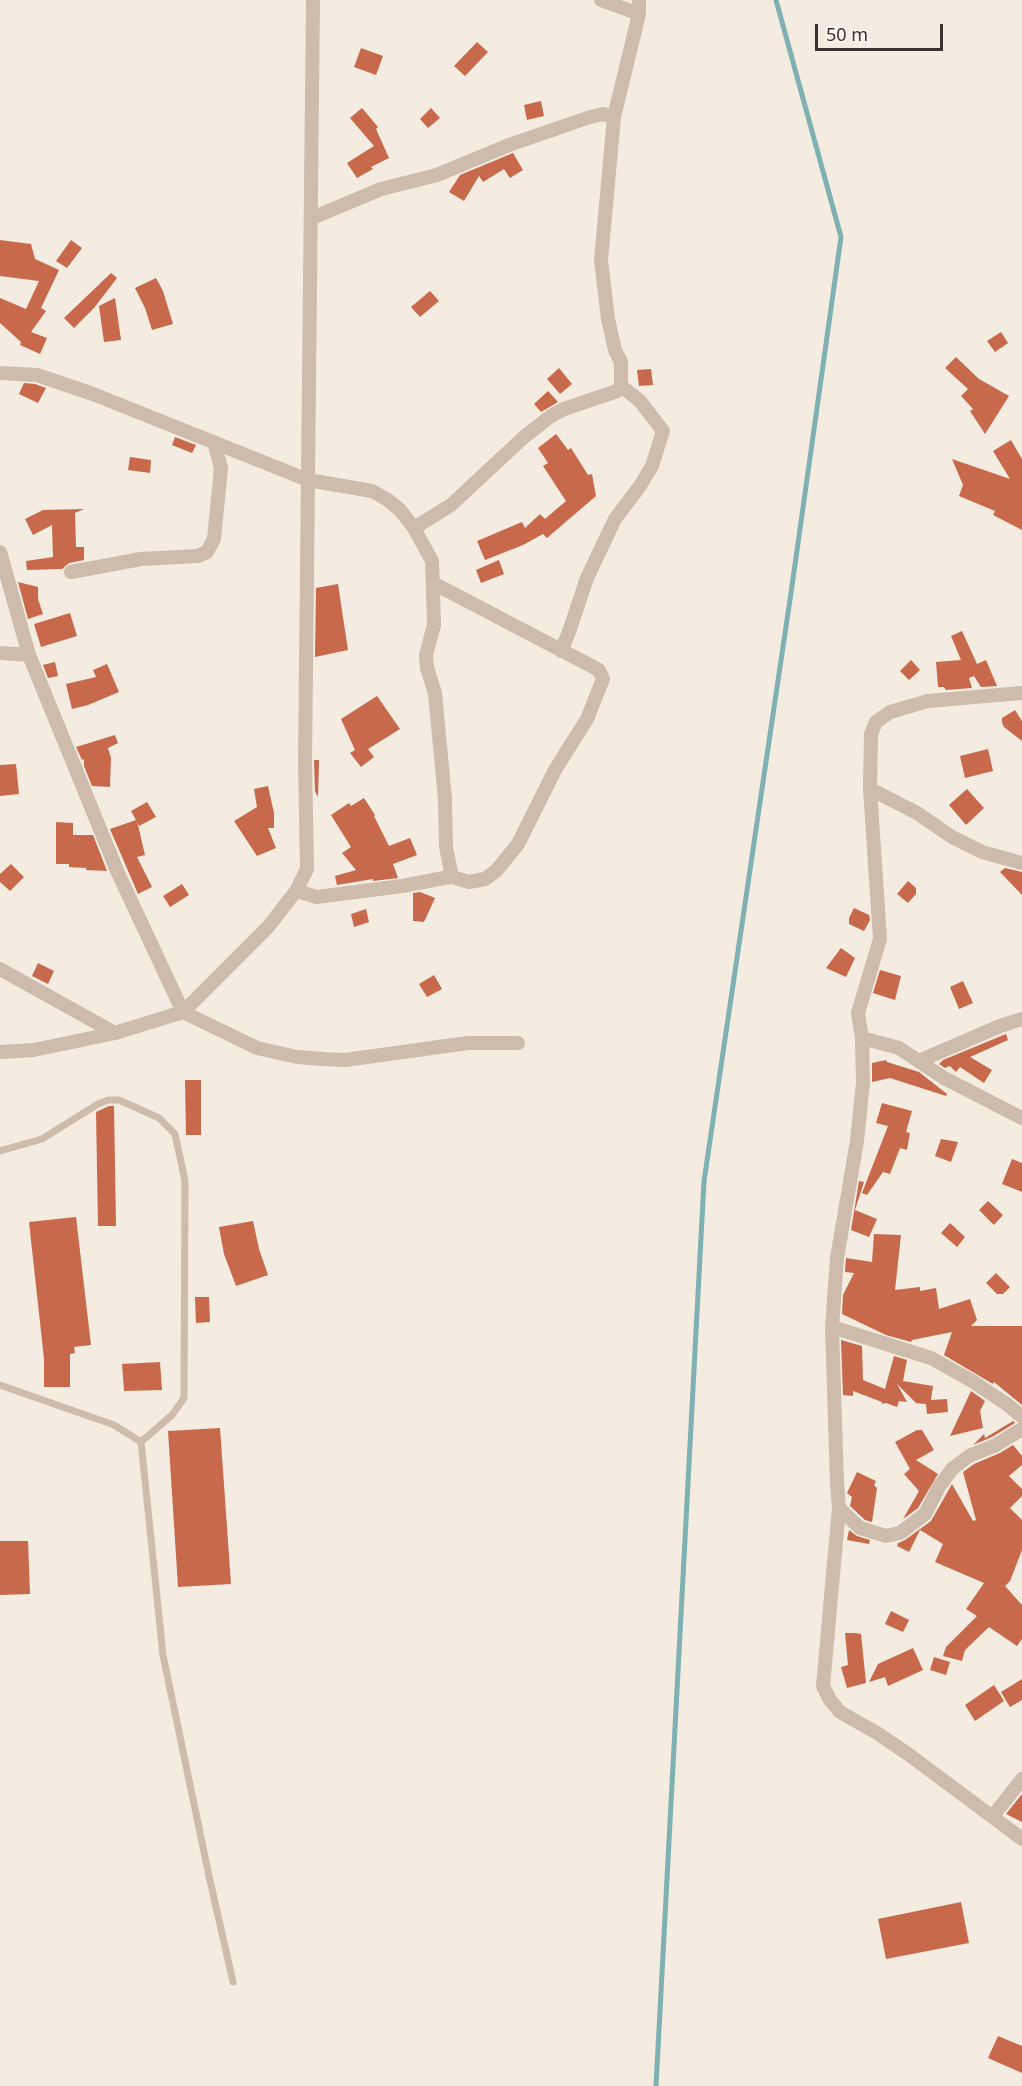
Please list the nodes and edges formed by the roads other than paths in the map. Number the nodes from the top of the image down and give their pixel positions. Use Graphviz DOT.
graph roads {
  1 [pos="313,0"];
  2 [pos="601,0"];
  3 [pos="639,7"];
  4 [pos="614,117"];
  5 [pos="312,218"];
  6 [pos="0,373"];
  7 [pos="621,386"];
  8 [pos="214,442"];
  9 [pos="308,480"];
  10 [pos="414,528"];
  11 [pos="0,552"];
  12 [pos="71,572"];
  13 [pos="433,583"];
  14 [pos="561,651"];
  15 [pos="0,653"];
  16 [pos="29,655"];
  17 [pos="1022,693"];
  18 [pos="870,789"];
  19 [pos="1022,863"];
  20 [pos="452,877"];
  21 [pos="296,891"];
  22 [pos="0,969"];
  23 [pos="183,1012"];
  24 [pos="1022,1019"];
  25 [pos="115,1033"];
  26 [pos="861,1038"];
  27 [pos="518,1043"];
  28 [pos="0,1052"];
  29 [pos="919,1061"];
  30 [pos="1022,1118"];
  31 [pos="0,1151"];
  32 [pos="832,1327"];
  33 [pos="0,1385"];
  34 [pos="1022,1417"];
  35 [pos="1022,1429"];
  36 [pos="141,1442"];
  37 [pos="839,1508"];
  38 [pos="1022,1779"];
  39 [pos="993,1816"];
  40 [pos="1022,1839"];
  41 [pos="233,1982"];
  1 -- 5 [label="street"];
  2 -- 3 [label="street"];
  3 -- 4 [label="street"];
  4 -- 5 [label="street"];
  4 -- 7 [label="street"];
  5 -- 9 [label="street"];
  6 -- 8 [label="street"];
  7 -- 10 [label="street"];
  7 -- 14 [label="street"];
  8 -- 9 [label="street"];
  8 -- 12 [label="street"];
  9 -- 10 [label="street"];
  9 -- 21 [label="street"];
  10 -- 13 [label="street"];
  11 -- 16 [label="street"];
  13 -- 14 [label="street"];
  13 -- 20 [label="street"];
  14 -- 20 [label="street"];
  15 -- 16 [label="street"];
  16 -- 23 [label="street"];
  17 -- 18 [label="street"];
  18 -- 19 [label="street"];
  18 -- 26 [label="street"];
  20 -- 21 [label="street"];
  21 -- 23 [label="street"];
  22 -- 25 [label="street"];
  23 -- 25 [label="street"];
  23 -- 27 [label="street"];
  24 -- 29 [label="street"];
  25 -- 28 [label="street"];
  26 -- 29 [label="street"];
  26 -- 32 [label="street"];
  29 -- 30 [label="street"];
  31 -- 36 [label="lane"];
  32 -- 34 [label="street"];
  32 -- 37 [label="street"];
  33 -- 36 [label="lane"];
  35 -- 37 [label="street"];
  36 -- 41 [label="lane"];
  37 -- 39 [label="street"];
  38 -- 39 [label="street"];
  39 -- 40 [label="street"];
}
